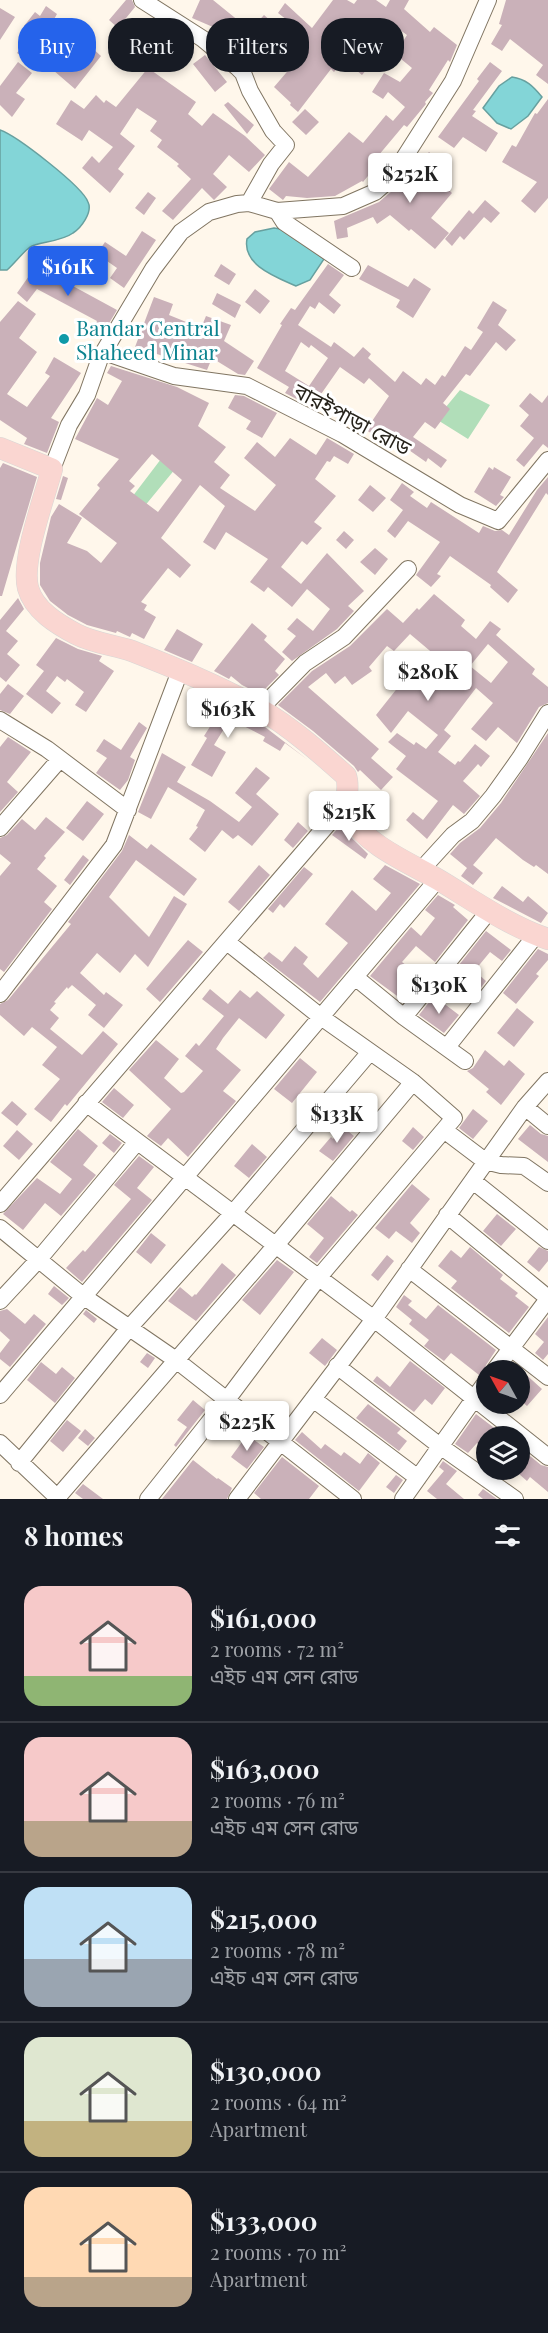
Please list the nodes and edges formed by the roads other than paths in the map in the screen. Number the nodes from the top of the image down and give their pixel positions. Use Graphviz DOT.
graph roads {
  1 [pos="142,0"];
  2 [pos="488,0"];
  3 [pos="249,203"];
  4 [pos="277,211"];
  5 [pos="352,268"];
  6 [pos="104,352"];
  7 [pos="0,448"];
  8 [pos="548,460"];
  9 [pos="52,469"];
  10 [pos="408,568"];
  11 [pos="180,671"];
  12 [pos="260,709"];
  13 [pos="548,712"];
  14 [pos="0,720"];
  15 [pos="60,759"];
  16 [pos="346,803"];
  17 [pos="128,810"];
  18 [pos="0,828"];
  19 [pos="430,875"];
  20 [pos="489,911"];
  21 [pos="542,937"];
  22 [pos="226,942"];
  23 [pos="355,977"];
  24 [pos="0,994"];
  25 [pos="321,1017"];
  26 [pos="404,1017"];
  27 [pos="447,1047"];
  28 [pos="370,1052"];
  29 [pos="465,1061"];
  30 [pos="548,1080"];
  31 [pos="413,1082"];
  32 [pos="86,1103"];
  33 [pos="525,1107"];
  34 [pos="548,1126"];
  35 [pos="444,1130"];
  36 [pos="137,1142"];
  37 [pos="485,1161"];
  38 [pos="184,1178"];
  39 [pos="473,1181"];
  40 [pos="548,1183"];
  41 [pos="0,1204"];
  42 [pos="233,1213"];
  43 [pos="447,1215"];
  44 [pos="0,1228"];
  45 [pos="548,1241"];
  46 [pos="276,1245"];
  47 [pos="39,1259"];
  48 [pos="410,1269"];
  49 [pos="319,1277"];
  50 [pos="83,1296"];
  51 [pos="548,1299"];
  52 [pos="0,1301"];
  53 [pos="374,1319"];
  54 [pos="129,1329"];
  55 [pos="511,1348"];
  56 [pos="176,1360"];
  57 [pos="502,1360"];
  58 [pos="337,1366"];
  59 [pos="548,1377"];
  60 [pos="0,1395"];
  61 [pos="476,1395"];
  62 [pos="474,1398"];
  63 [pos="313,1399"];
  64 [pos="226,1401"];
  65 [pos="280,1442"];
  66 [pos="0,1443"];
  67 [pos="440,1446"];
  68 [pos="548,1456"];
  69 [pos="18,1462"];
  70 [pos="418,1478"];
  71 [pos="245,1496"];
  72 [pos="58,1498"];
  73 [pos="148,1499"];
  74 [pos="353,1499"];
  75 [pos="403,1499"];
  76 [pos="515,1499"];
  1 -- 3 [label="street"];
  2 -- 4 [label="street"];
  3 -- 4 [label="street"];
  3 -- 6 [label="street"];
  4 -- 5 [label="street"];
  6 -- 8 [label="street, বারইপাড়া রোড"];
  6 -- 9 [label="street"];
  7 -- 9 [label="main road"];
  9 -- 11 [label="main road"];
  10 -- 12 [label="street"];
  11 -- 12 [label="main road"];
  11 -- 17 [label="street"];
  12 -- 16 [label="main road"];
  13 -- 19 [label="street"];
  14 -- 15 [label="street"];
  15 -- 17 [label="street"];
  15 -- 18 [label="street"];
  16 -- 19 [label="main road"];
  16 -- 22 [label="street"];
  17 -- 24 [label="street"];
  19 -- 20 [label="main road"];
  19 -- 23 [label="street"];
  20 -- 21 [label="main road"];
  20 -- 26 [label="street"];
  21 -- 27 [label="street"];
  22 -- 25 [label="street"];
  22 -- 32 [label="street"];
  23 -- 25 [label="street"];
  23 -- 26 [label="street"];
  25 -- 28 [label="street"];
  25 -- 38 [label="street"];
  26 -- 27 [label="street"];
  27 -- 29 [label="street"];
  28 -- 31 [label="street"];
  28 -- 42 [label="street"];
  30 -- 33 [label="street"];
  31 -- 35 [label="street"];
  31 -- 46 [label="street"];
  32 -- 36 [label="street"];
  32 -- 41 [label="street"];
  33 -- 34 [label="street"];
  33 -- 37 [label="street"];
  35 -- 37 [label="street"];
  35 -- 49 [label="street"];
  36 -- 38 [label="street"];
  36 -- 47 [label="street"];
  37 -- 39 [label="street"];
  37 -- 40 [label="street"];
  38 -- 42 [label="street"];
  38 -- 50 [label="street"];
  39 -- 43 [label="street"];
  39 -- 45 [label="street"];
  42 -- 46 [label="street"];
  42 -- 54 [label="street"];
  43 -- 48 [label="street"];
  43 -- 51 [label="street"];
  44 -- 47 [label="street"];
  46 -- 49 [label="street"];
  46 -- 56 [label="street"];
  47 -- 50 [label="street"];
  47 -- 52 [label="street"];
  48 -- 53 [label="street"];
  48 -- 55 [label="street"];
  49 -- 53 [label="street"];
  49 -- 64 [label="street"];
  50 -- 54 [label="street"];
  50 -- 60 [label="street"];
  51 -- 55 [label="street"];
  53 -- 58 [label="street"];
  53 -- 62 [label="street"];
  54 -- 56 [label="street"];
  54 -- 69 [label="street"];
  55 -- 57 [label="street"];
  55 -- 59 [label="street"];
  56 -- 64 [label="street"];
  56 -- 72 [label="street"];
  58 -- 63 [label="street"];
  58 -- 67 [label="street"];
  61 -- 62 [label="street"];
  62 -- 67 [label="street"];
  62 -- 68 [label="street"];
  63 -- 65 [label="street"];
  63 -- 70 [label="street"];
  64 -- 65 [label="street"];
  64 -- 73 [label="street"];
  65 -- 71 [label="street"];
  65 -- 74 [label="street"];
  66 -- 69 [label="street"];
  67 -- 70 [label="street"];
  67 -- 76 [label="street"];
  69 -- 72 [label="street"];
  70 -- 75 [label="street"];
}
